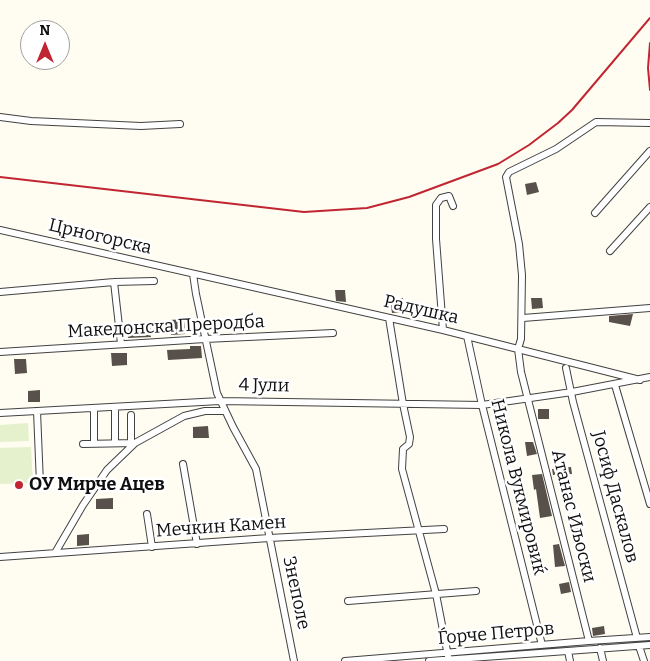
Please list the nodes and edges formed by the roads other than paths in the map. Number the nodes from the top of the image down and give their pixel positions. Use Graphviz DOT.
graph roads {
  1 [pos="0,117"];
  2 [pos="650,123"];
  3 [pos="180,124"];
  4 [pos="650,151"];
  5 [pos="453,206"];
  6 [pos="650,207"];
  7 [pos="595,213"];
  8 [pos="0,230"];
  9 [pos="610,251"];
  10 [pos="193,274"];
  11 [pos="114,282"];
  12 [pos="154,282"];
  13 [pos="0,292"];
  14 [pos="650,308"];
  15 [pos="389,318"];
  16 [pos="523,318"];
  17 [pos="443,330"];
  18 [pos="333,333"];
  19 [pos="467,336"];
  20 [pos="205,339"];
  21 [pos="121,344"];
  22 [pos="518,349"];
  23 [pos="0,352"];
  24 [pos="566,368"];
  25 [pos="650,377"];
  26 [pos="640,380"];
  27 [pos="615,385"];
  28 [pos="572,392"];
  29 [pos="527,398"];
  30 [pos="220,401"];
  31 [pos="403,404"];
  32 [pos="482,405"];
  33 [pos="115,407"];
  34 [pos="94,408"];
  35 [pos="225,410"];
  36 [pos="37,411"];
  37 [pos="0,413"];
  38 [pos="131,415"];
  39 [pos="115,443"];
  40 [pos="133,443"];
  41 [pos="83,444"];
  42 [pos="94,444"];
  43 [pos="183,464"];
  44 [pos="40,484"];
  45 [pos="650,504"];
  46 [pos="147,514"];
  47 [pos="444,529"];
  48 [pos="418,530"];
  49 [pos="269,538"];
  50 [pos="196,544"];
  51 [pos="152,547"];
  52 [pos="55,553"];
  53 [pos="0,557"];
  54 [pos="476,591"];
  55 [pos="436,594"];
  56 [pos="348,601"];
  57 [pos="650,637"];
  58 [pos="638,638"];
  59 [pos="589,640"];
  60 [pos="542,645"];
  61 [pos="650,645"];
  62 [pos="639,646"];
  63 [pos="600,648"];
  64 [pos="568,651"];
  65 [pos="449,658"];
  66 [pos="294,661"];
  67 [pos="345,661"];
  68 [pos="429,661"];
  69 [pos="570,661"];
  70 [pos="603,661"];
  71 [pos="644,661"];
  1 -- 3 [label="street"];
  2 -- 16 [label="street, Никола Вукмировиќ"];
  4 -- 7 [label="street"];
  5 -- 17 [label="street"];
  6 -- 9 [label="street"];
  8 -- 10 [label="street, Црногорска"];
  10 -- 15 [label="street, Радушка"];
  10 -- 20 [label="street, Знеполе"];
  11 -- 12 [label="street"];
  11 -- 13 [label="street"];
  11 -- 21 [label="street"];
  14 -- 16 [label="street"];
  15 -- 17 [label="street, Радушка"];
  15 -- 31 [label="street"];
  16 -- 22 [label="street, Никола Вукмировиќ"];
  17 -- 19 [label="street, Радушка"];
  18 -- 20 [label="street, Македонска Преродба"];
  19 -- 22 [label="street, Радушка"];
  19 -- 32 [label="street, Никола Вукмировиќ"];
  20 -- 21 [label="street, Македонска Преродба"];
  20 -- 30 [label="street, Знеполе"];
  21 -- 23 [label="street, Македонска Преродба"];
  22 -- 26 [label="street, Радушка"];
  22 -- 29 [label="street, Никола Вукмировиќ"];
  24 -- 28 [label="street, Јосиф Даскалов"];
  25 -- 26 [label="street"];
  26 -- 27 [label="street"];
  27 -- 28 [label="street"];
  27 -- 45 [label="street"];
  28 -- 29 [label="street, 4 Јули"];
  28 -- 58 [label="street, Јосиф Даскалов"];
  29 -- 32 [label="street, 4 Јули"];
  29 -- 59 [label="street, Aтанас Иљоски"];
  30 -- 31 [label="street, 4 Јули"];
  30 -- 33 [label="street, 4 Јули"];
  30 -- 35 [label="street, Знеполе"];
  31 -- 32 [label="street, 4 Јули"];
  31 -- 48 [label="street"];
  32 -- 60 [label="street, Никола Вукмировиќ"];
  33 -- 34 [label="street, 4 Јули"];
  33 -- 39 [label="street"];
  34 -- 36 [label="street, 4 Јули"];
  34 -- 42 [label="street"];
  35 -- 40 [label="street"];
  35 -- 49 [label="street, Знеполе"];
  36 -- 37 [label="street, 4 Јули"];
  36 -- 44 [label="street"];
  38 -- 40 [label="street"];
  39 -- 40 [label="street"];
  39 -- 42 [label="street"];
  40 -- 52 [label="street"];
  41 -- 42 [label="street"];
  43 -- 50 [label="street"];
  46 -- 51 [label="street"];
  47 -- 48 [label="street, Мечкин Камен"];
  48 -- 49 [label="street, Мечкин Камен"];
  48 -- 55 [label="street"];
  49 -- 50 [label="street, Мечкин Камен"];
  49 -- 66 [label="street, Знеполе"];
  50 -- 51 [label="street, Мечкин Камен"];
  51 -- 52 [label="street, Мечкин Камен"];
  52 -- 53 [label="street, Мечкин Камен"];
  54 -- 55 [label="street"];
  55 -- 56 [label="street"];
  55 -- 65 [label="street"];
  57 -- 58 [label="street, Ѓорче Петров"];
  58 -- 59 [label="street, Ѓорче Петров"];
  59 -- 60 [label="street, Ѓорче Петров"];
  60 -- 65 [label="street, Ѓорче Петров"];
  61 -- 62 [label="street, Ѓорче Петров"];
  62 -- 63 [label="street, Ѓорче Петров"];
  62 -- 71 [label="street"];
  63 -- 64 [label="street, Ѓорче Петров"];
  63 -- 70 [label="street"];
  64 -- 65 [label="street, Ѓорче Петров"];
  64 -- 69 [label="street"];
  65 -- 67 [label="street, Ѓорче Петров"];
  65 -- 68 [label="street, Ѓорче Петров"];
}
